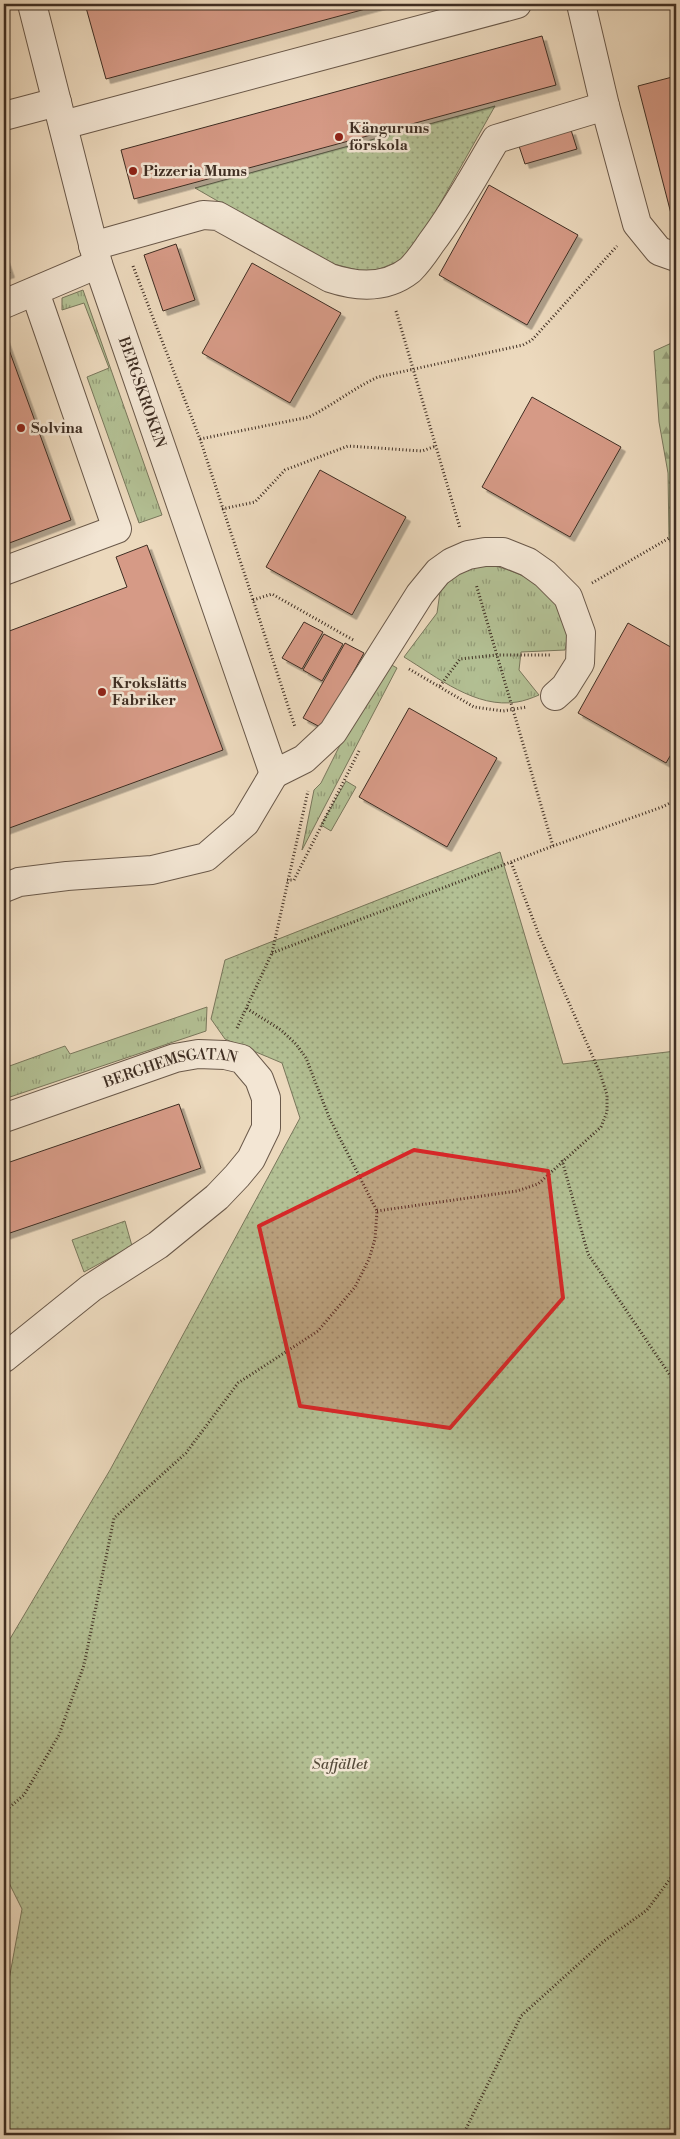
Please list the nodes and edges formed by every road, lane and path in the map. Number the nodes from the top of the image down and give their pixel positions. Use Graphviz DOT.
graph roads {
  1 [pos="32,4"];
  2 [pos="517,4"];
  3 [pos="581,4"];
  4 [pos="605,106"];
  5 [pos="60,113"];
  6 [pos="4,116"];
  7 [pos="637,224"];
  8 [pos="122,237"];
  9 [pos="96,255"];
  10 [pos="676,257"];
  11 [pos="387,281"];
  12 [pos="35,292"];
  13 [pos="4,304"];
  14 [pos="413,368"];
  15 [pos="200,439"];
  16 [pos="436,446"];
  17 [pos="222,509"];
  18 [pos="676,534"];
  19 [pos="468,555"];
  20 [pos="4,571"];
  21 [pos="568,597"];
  22 [pos="253,600"];
  23 [pos="348,637"];
  24 [pos="381,654"];
  25 [pos="497,655"];
  26 [pos="580,655"];
  27 [pos="440,686"];
  28 [pos="555,696"];
  29 [pos="522,709"];
  30 [pos="513,710"];
  31 [pos="362,745"];
  32 [pos="304,759"];
  33 [pos="274,774"];
  34 [pos="676,800"];
  35 [pos="554,846"];
  36 [pos="511,862"];
  37 [pos="287,880"];
  38 [pos="4,888"];
  39 [pos="272,953"];
  40 [pos="4,1118"];
  41 [pos="562,1160"];
  42 [pos="377,1211"];
  43 [pos="4,1358"];
  44 [pos="676,1384"];
  45 [pos="4,1812"];
  46 [pos="676,1871"];
  47 [pos="463,2135"];
  1 -- 5 [label="street, BERGSKROKEN"];
  2 -- 5 [label="street"];
  3 -- 4 [label="street"];
  4 -- 7 [label="street"];
  4 -- 11 [label="street"];
  5 -- 6 [label="street"];
  5 -- 9 [label="street, BERGSKROKEN"];
  7 -- 10 [label="street"];
  7 -- 14 [label="path"];
  8 -- 9 [label="street"];
  8 -- 11 [label="street"];
  8 -- 15 [label="path"];
  9 -- 12 [label="street"];
  9 -- 33 [label="street, BERGSKROKEN"];
  11 -- 14 [label="path"];
  12 -- 13 [label="street"];
  12 -- 20 [label="street"];
  14 -- 15 [label="path"];
  14 -- 16 [label="path"];
  15 -- 17 [label="path"];
  16 -- 17 [label="path"];
  16 -- 19 [label="path"];
  17 -- 22 [label="path"];
  18 -- 21 [label="path"];
  19 -- 21 [label="street"];
  19 -- 24 [label="street"];
  19 -- 25 [label="path"];
  21 -- 26 [label="street"];
  22 -- 23 [label="path"];
  22 -- 32 [label="path"];
  24 -- 27 [label="path"];
  24 -- 32 [label="street"];
  25 -- 26 [label="path"];
  25 -- 27 [label="path"];
  25 -- 30 [label="path"];
  26 -- 28 [label="street"];
  27 -- 30 [label="path"];
  29 -- 30 [label="path"];
  30 -- 35 [label="path"];
  31 -- 37 [label="path"];
  32 -- 33 [label="street"];
  32 -- 37 [label="path"];
  33 -- 38 [label="street"];
  34 -- 35 [label="path"];
  35 -- 36 [label="path"];
  36 -- 39 [label="path"];
  36 -- 41 [label="path"];
  37 -- 39 [label="path"];
  39 -- 42 [label="path"];
  40 -- 43 [label="street, BERGHEMSGATAN"];
  41 -- 42 [label="path"];
  41 -- 44 [label="path"];
  42 -- 45 [label="path"];
  46 -- 47 [label="path"];
}
